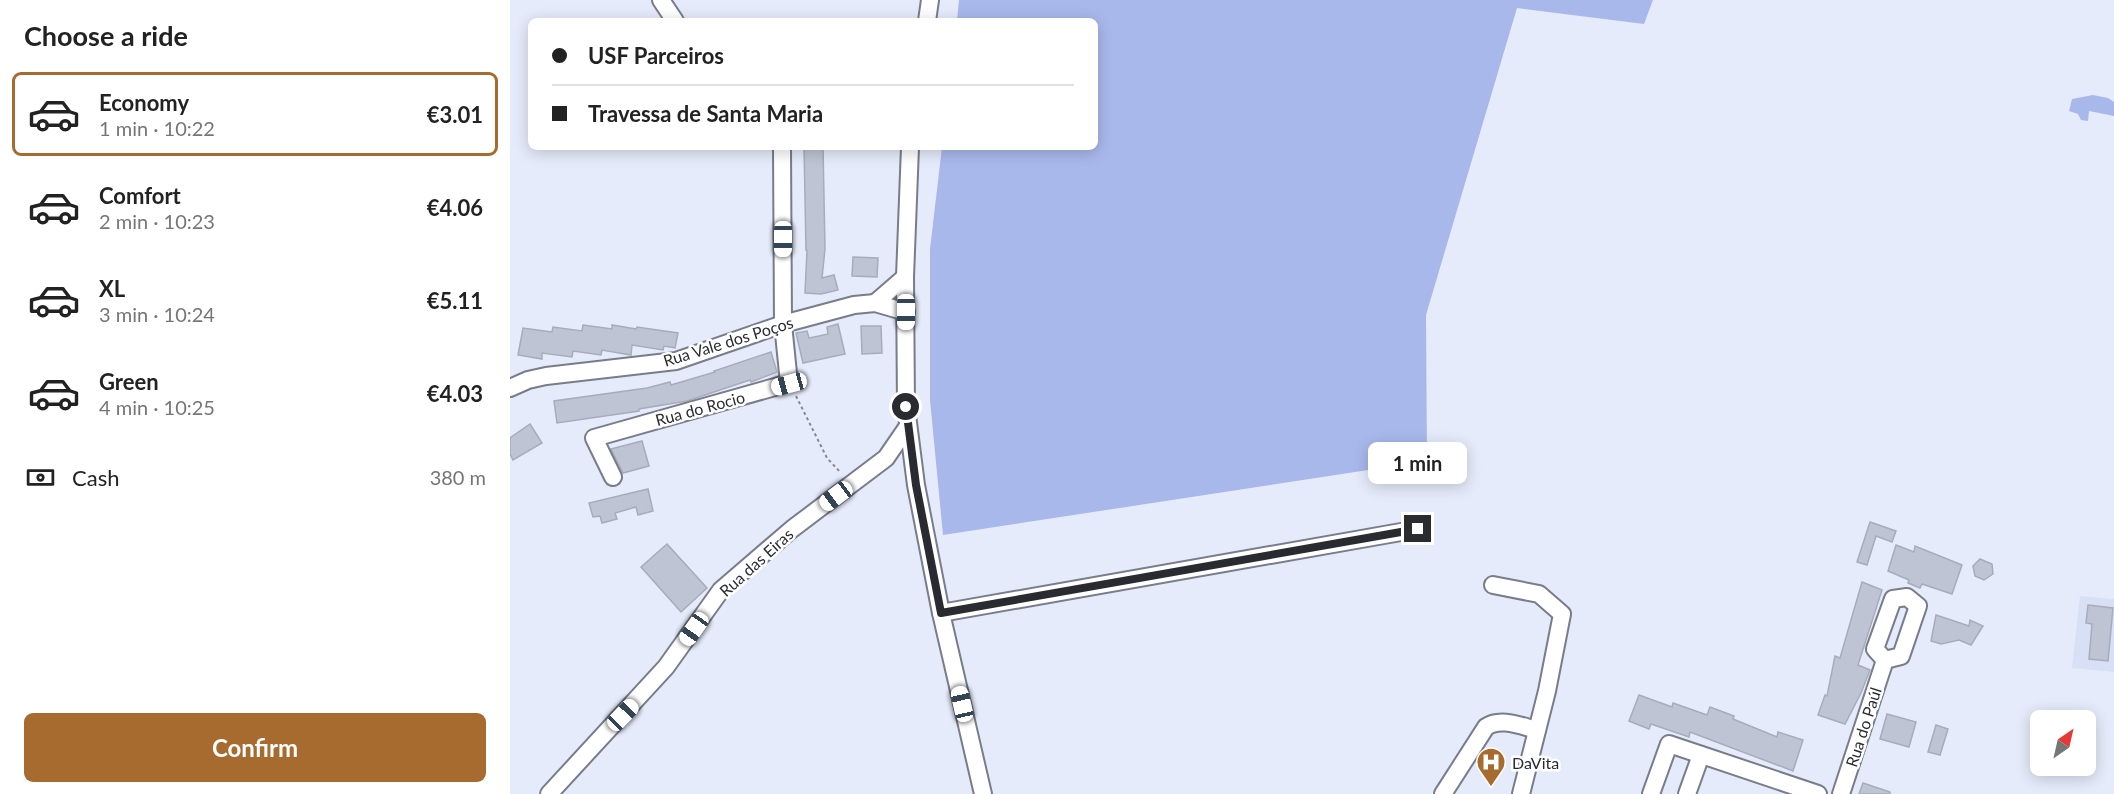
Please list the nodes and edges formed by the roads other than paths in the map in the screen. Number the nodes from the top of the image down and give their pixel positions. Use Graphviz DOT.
graph roads {
  1 [pos="661,0"];
  2 [pos="930,0"];
  3 [pos="673,18"];
  4 [pos="927,18"];
  5 [pos="782,150"];
  6 [pos="910,150"];
  7 [pos="905,277"];
  8 [pos="875,303"];
  9 [pos="906,312"];
  10 [pos="783,324"];
  11 [pos="510,388"];
  12 [pos="908,426"];
  13 [pos="913,455"];
  14 [pos="886,458"];
  15 [pos="613,477"];
  16 [pos="1418,529"];
  17 [pos="1492,585"];
  18 [pos="941,613"];
  19 [pos="1885,660"];
  20 [pos="1537,730"];
  21 [pos="1701,755"];
  22 [pos="549,794"];
  23 [pos="983,794"];
  24 [pos="1443,794"];
  25 [pos="1521,794"];
  26 [pos="1651,794"];
  27 [pos="1687,794"];
  28 [pos="1818,794"];
  29 [pos="1841,794"];
  1 -- 3 [label="street"];
  2 -- 4 [label="street"];
  5 -- 10 [label="street"];
  6 -- 7 [label="street"];
  7 -- 8 [label="street"];
  7 -- 9 [label="street"];
  8 -- 9 [label="street, Rua Vale dos Poços"];
  8 -- 10 [label="street, Rua Vale dos Poços"];
  9 -- 12 [label="street"];
  10 -- 11 [label="street, Rua Vale dos Poços"];
  10 -- 15 [label="street, Rua do Rocio"];
  12 -- 13 [label="street"];
  12 -- 14 [label="street, Rua das Eiras"];
  13 -- 14 [label="street"];
  13 -- 18 [label="street"];
  14 -- 22 [label="street, Rua das Eiras"];
  16 -- 18 [label="street"];
  17 -- 20 [label="street"];
  18 -- 23 [label="street"];
  19 -- 29 [label="street, Rua do Paúl"];
  20 -- 24 [label="street"];
  20 -- 25 [label="street"];
  21 -- 26 [label="street"];
  21 -- 27 [label="street"];
  21 -- 28 [label="street"];
}
